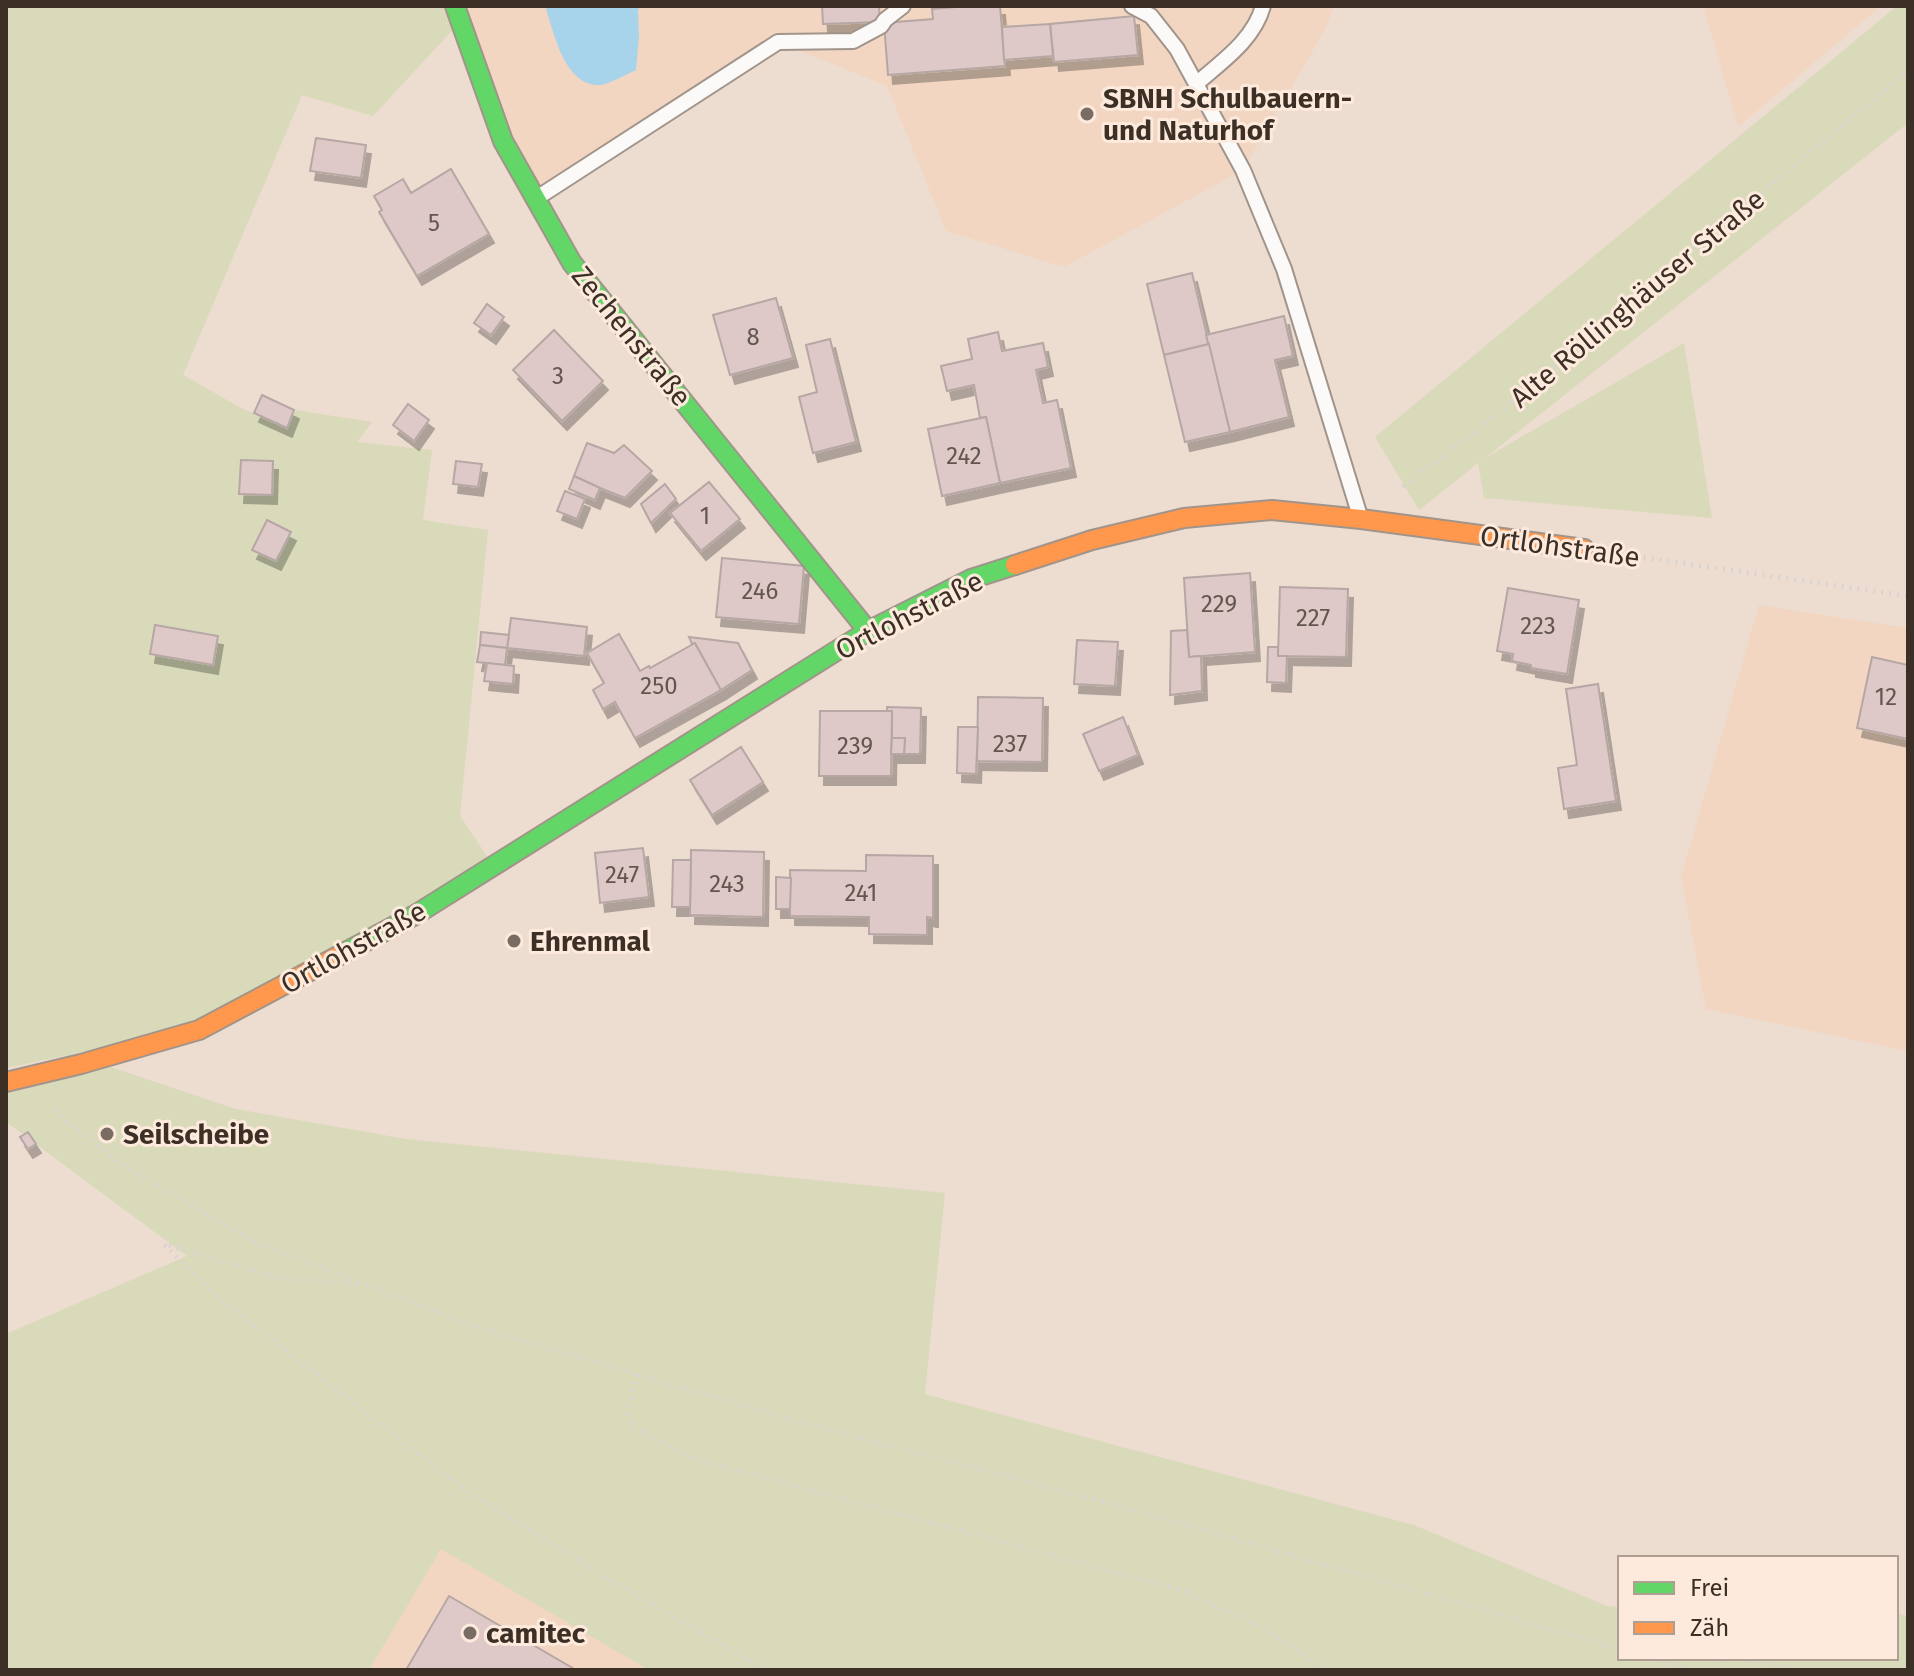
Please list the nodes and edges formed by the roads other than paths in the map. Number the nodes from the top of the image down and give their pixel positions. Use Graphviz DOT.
graph roads {
  1 [pos="455,6"];
  2 [pos="903,6"];
  3 [pos="1132,6"];
  4 [pos="1263,6"];
  5 [pos="1196,84"];
  6 [pos="536,199"];
  7 [pos="1361,519"];
  8 [pos="1584,549"];
  9 [pos="868,631"];
  10 [pos="11,1081"];
  1 -- 6 [label="street, Zechenstraße"];
  2 -- 6 [label="lane"];
  3 -- 5 [label="lane"];
  4 -- 5 [label="lane"];
  5 -- 7 [label="lane"];
  6 -- 9 [label="street, Zechenstraße"];
  7 -- 8 [label="street, Ortlohstraße"];
  7 -- 9 [label="street, Ortlohstraße"];
  9 -- 10 [label="street, Ortlohstraße"];
}
